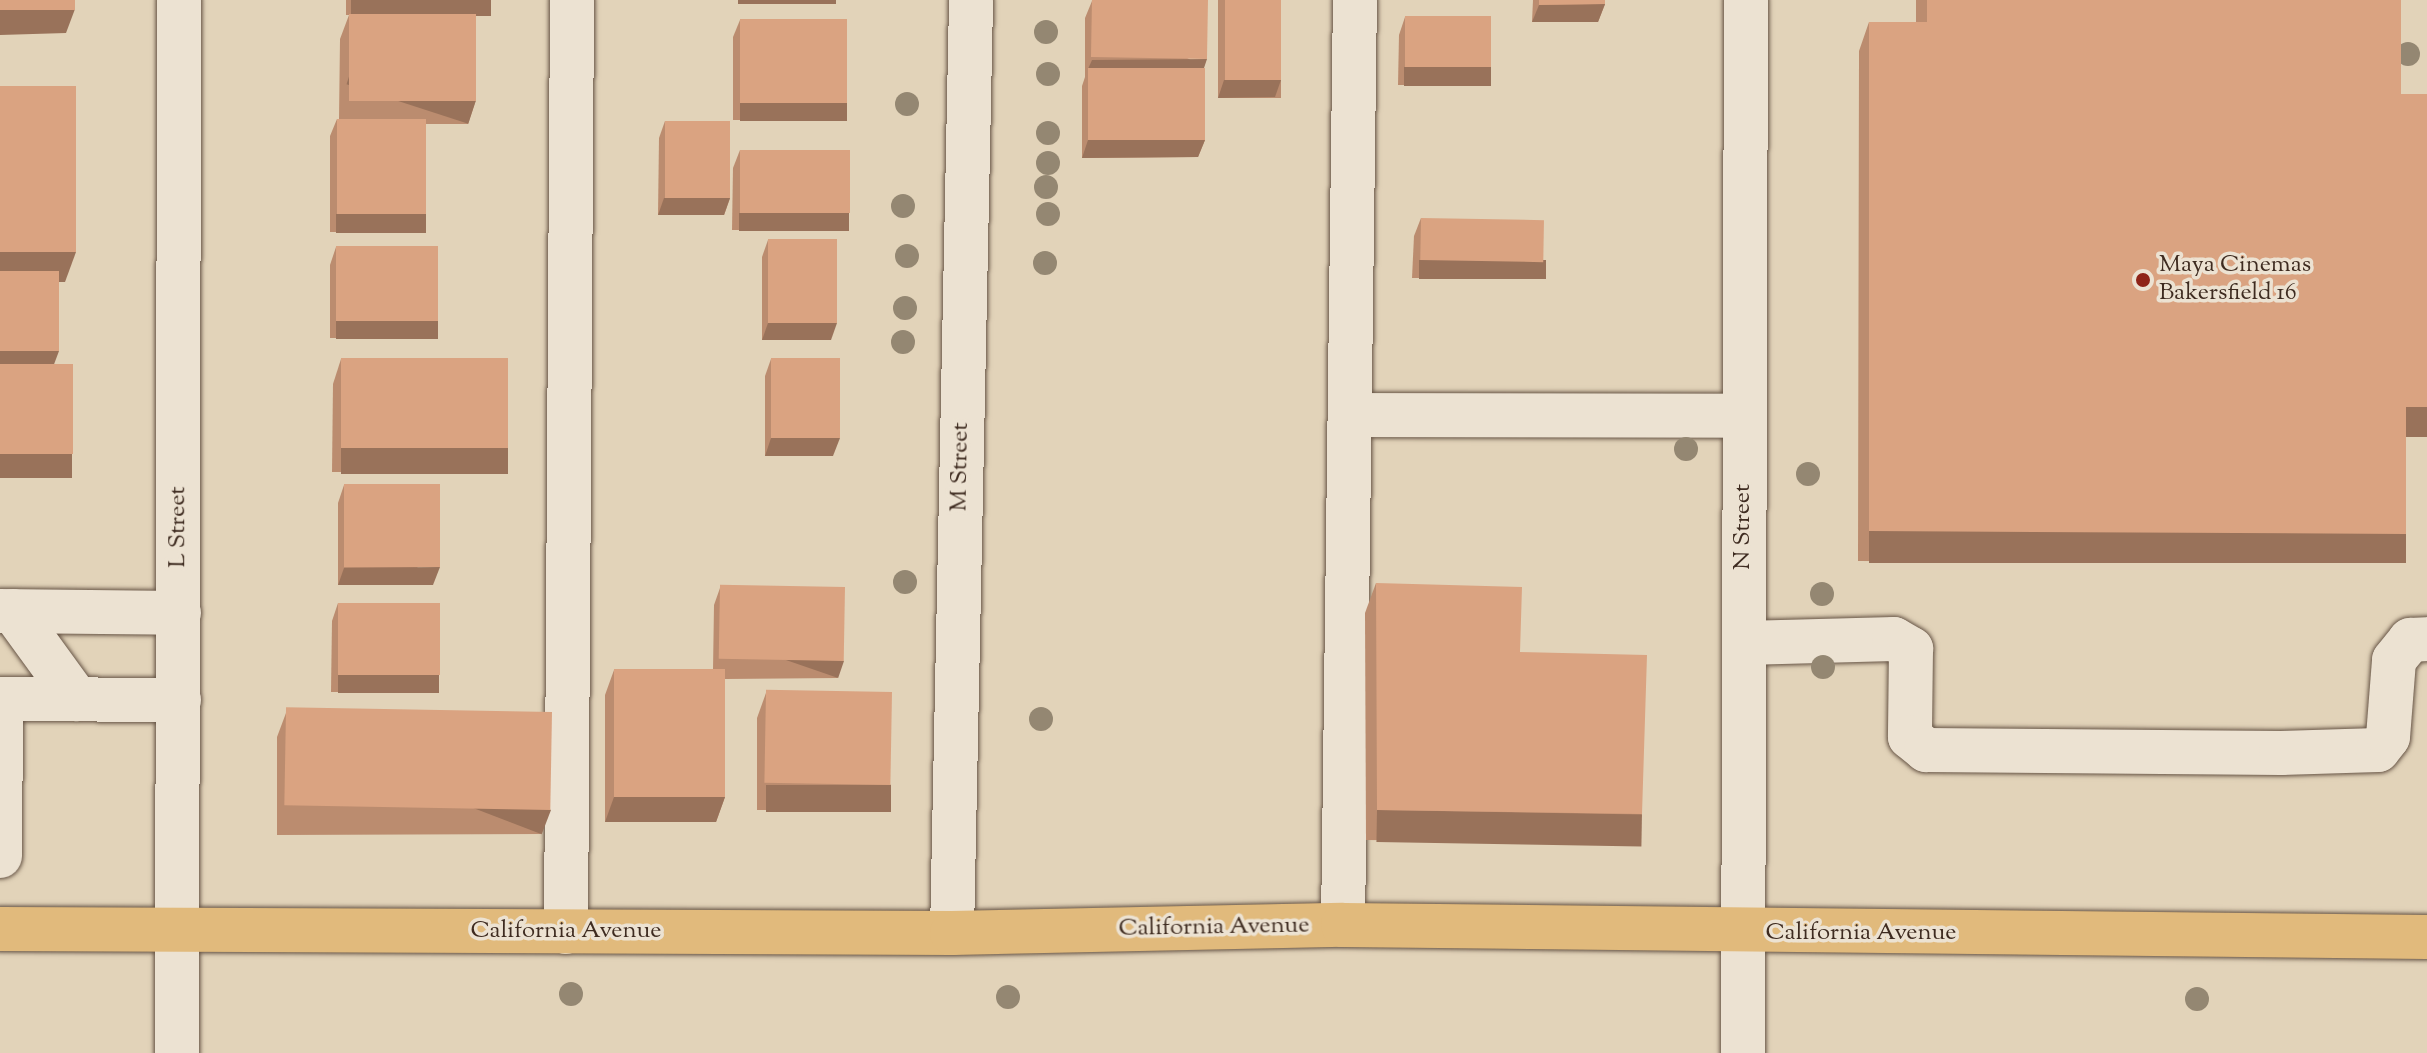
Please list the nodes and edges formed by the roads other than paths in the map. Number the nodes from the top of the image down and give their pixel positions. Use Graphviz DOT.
graph roads {
  1 [pos="179,0"];
  2 [pos="572,0"];
  3 [pos="971,0"];
  4 [pos="1355,0"];
  5 [pos="1746,0"];
  6 [pos="1354,415"];
  7 [pos="1744,416"];
  8 [pos="7,611"];
  9 [pos="179,613"];
  10 [pos="2427,639"];
  11 [pos="1744,643"];
  12 [pos="77,699"];
  13 [pos="179,700"];
  14 [pos="0,805"];
  15 [pos="0,856"];
  16 [pos="1343,925"];
  17 [pos="0,929"];
  18 [pos="177,932"];
  19 [pos="566,932"];
  20 [pos="952,933"];
  21 [pos="1744,933"];
  22 [pos="2427,937"];
  23 [pos="177,1053"];
  24 [pos="1743,1053"];
  1 -- 9 [label="street, L Street"];
  2 -- 19 [label="street"];
  3 -- 20 [label="street, M Street"];
  4 -- 6 [label="street"];
  5 -- 7 [label="street, N Street"];
  6 -- 7 [label="street"];
  6 -- 16 [label="street"];
  7 -- 11 [label="street, N Street"];
  8 -- 9 [label="street"];
  8 -- 12 [label="street"];
  9 -- 13 [label="street, L Street"];
  10 -- 11 [label="street"];
  11 -- 21 [label="street, N Street"];
  12 -- 13 [label="street"];
  12 -- 14 [label="street"];
  13 -- 18 [label="street, L Street"];
  14 -- 15 [label="street"];
  16 -- 20 [label="main road, California Avenue"];
  16 -- 21 [label="main road, California Avenue"];
  17 -- 18 [label="main road, California Avenue"];
  18 -- 19 [label="main road, California Avenue"];
  18 -- 23 [label="street, L Street"];
  19 -- 20 [label="main road, California Avenue"];
  21 -- 22 [label="main road, California Avenue"];
  21 -- 24 [label="street, N Street"];
}
